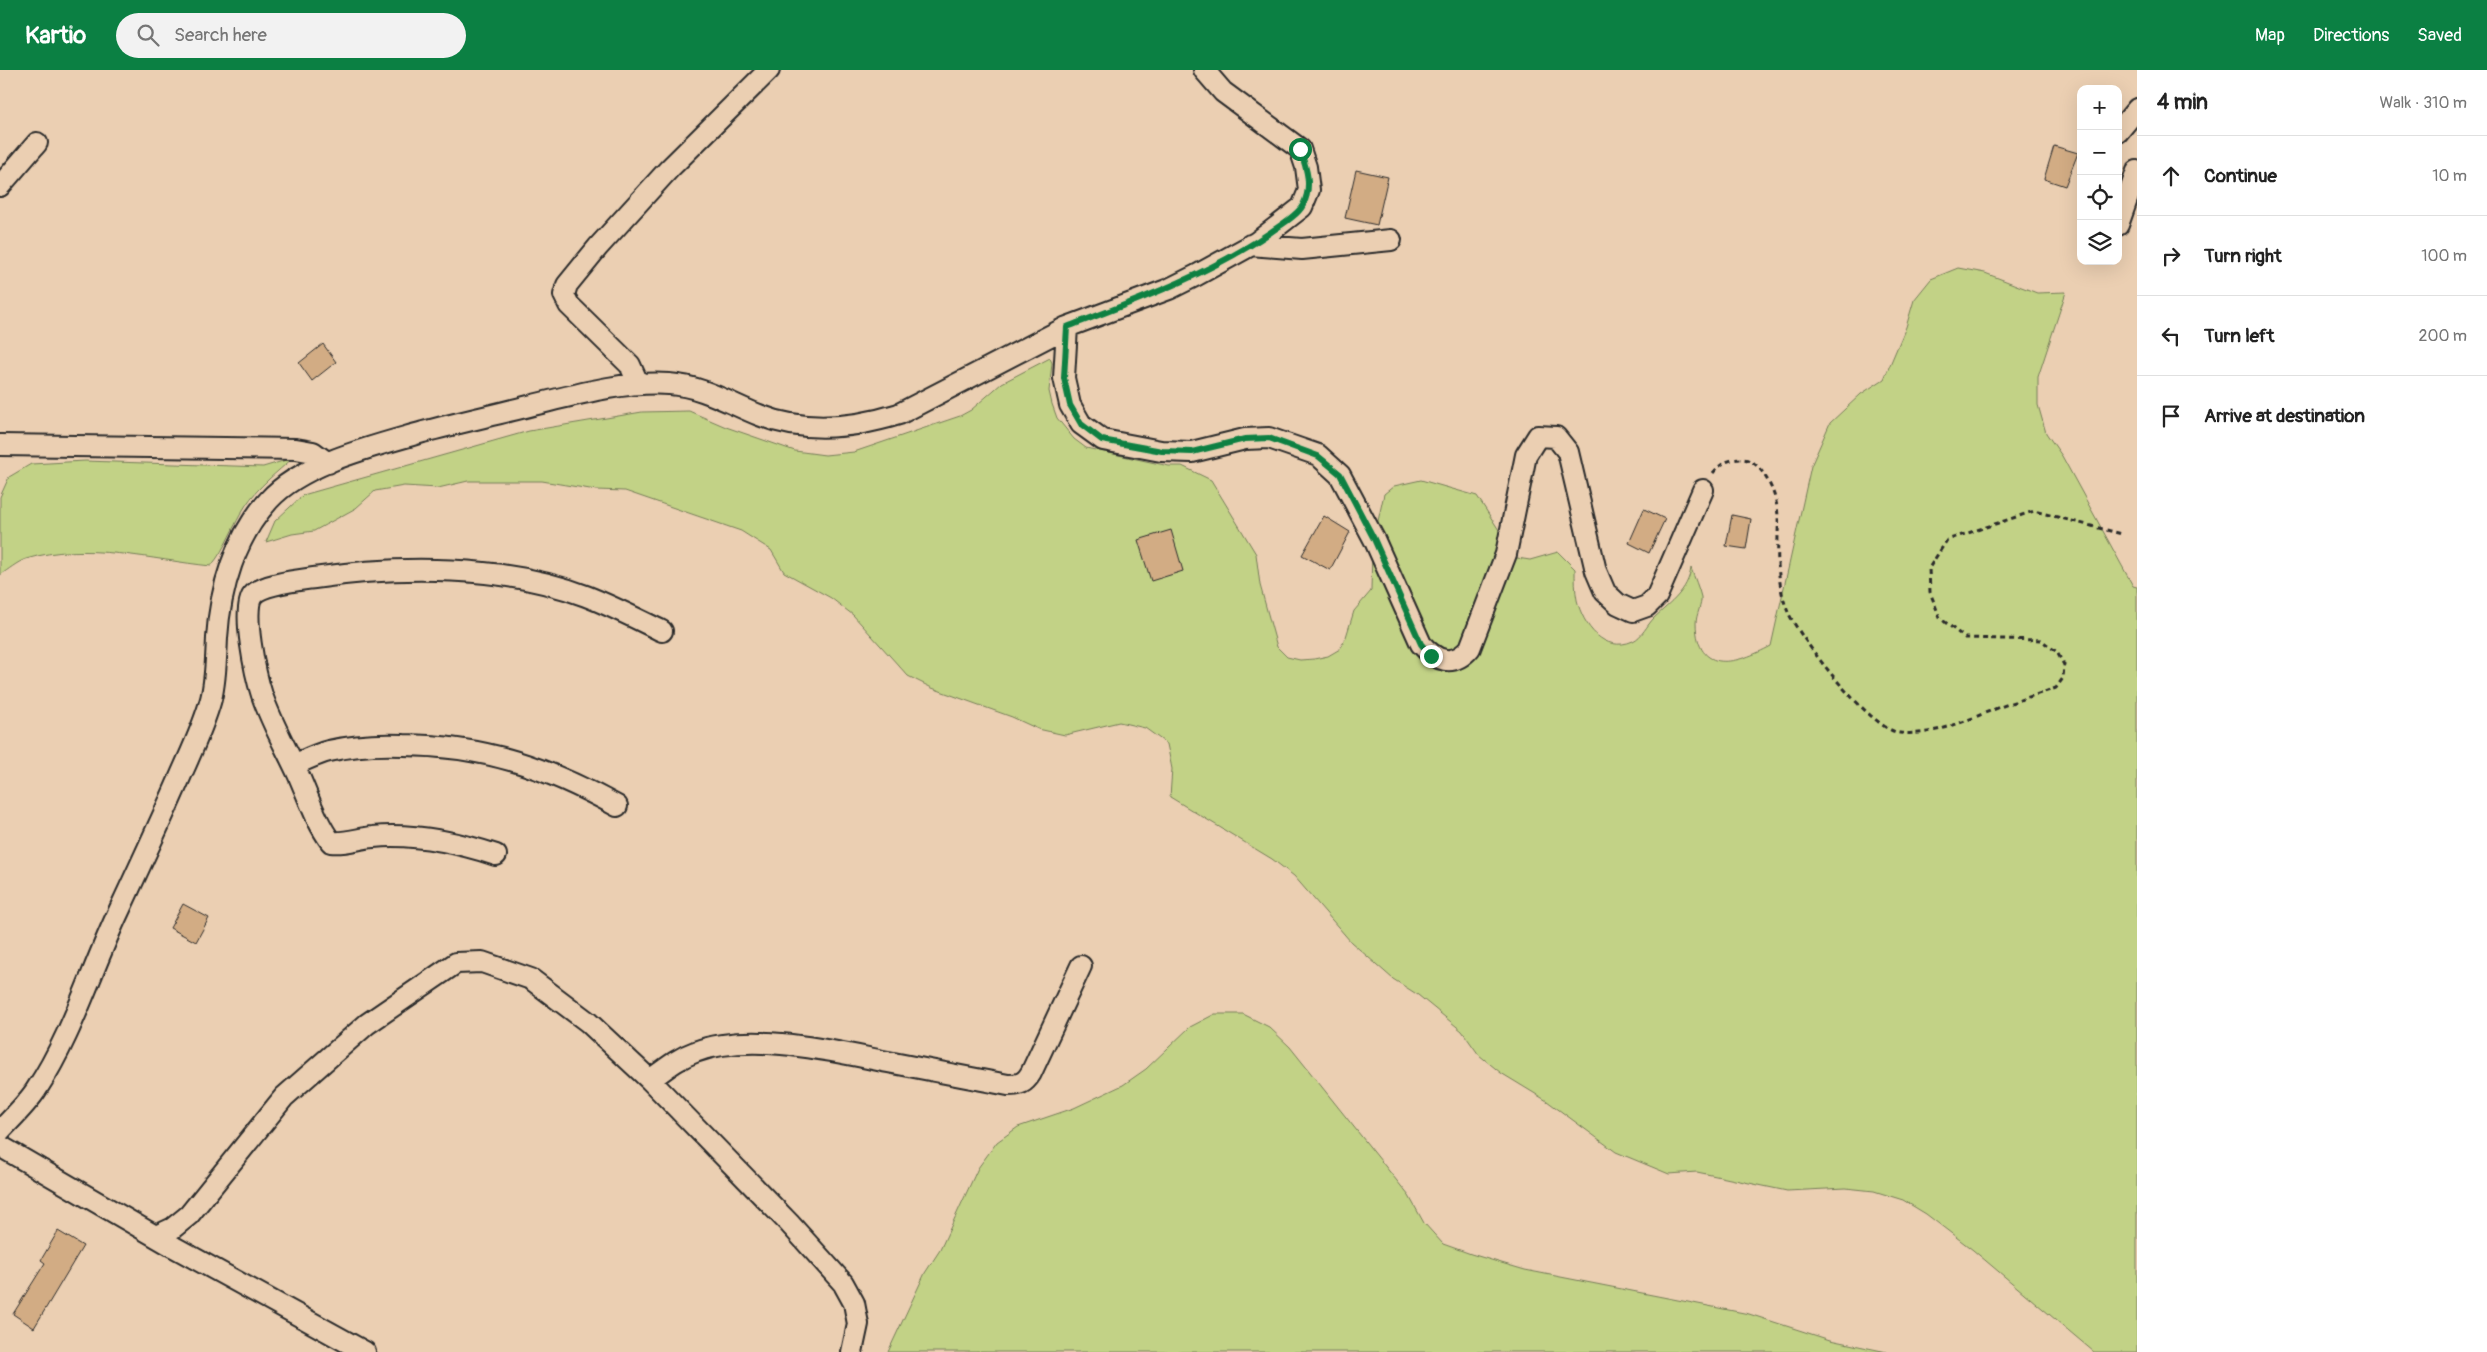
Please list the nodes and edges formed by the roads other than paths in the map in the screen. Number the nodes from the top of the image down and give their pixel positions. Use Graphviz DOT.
graph roads {
  1 [pos="769,70"];
  2 [pos="1204,70"];
  3 [pos="2137,109"];
  4 [pos="2120,130"];
  5 [pos="36,143"];
  6 [pos="2137,171"];
  7 [pos="0,186"];
  8 [pos="2120,220"];
  9 [pos="1392,240"];
  10 [pos="1250,246"];
  11 [pos="1067,327"];
  12 [pos="638,383"];
  13 [pos="0,445"];
  14 [pos="328,462"];
  15 [pos="1703,490"];
  16 [pos="662,631"];
  17 [pos="217,634"];
  18 [pos="249,635"];
  19 [pos="294,765"];
  20 [pos="617,806"];
  21 [pos="496,855"];
  22 [pos="1081,966"];
  23 [pos="650,1080"];
  24 [pos="0,1131"];
  25 [pos="0,1146"];
  26 [pos="156,1236"];
  27 [pos="365,1352"];
  28 [pos="852,1352"];
  1 -- 12 [label="street"];
  2 -- 10 [label="street"];
  3 -- 4 [label="street"];
  5 -- 7 [label="street"];
  6 -- 8 [label="street"];
  9 -- 10 [label="street"];
  10 -- 11 [label="street"];
  11 -- 12 [label="street"];
  11 -- 15 [label="street"];
  12 -- 14 [label="street"];
  13 -- 14 [label="street"];
  14 -- 17 [label="street"];
  16 -- 18 [label="street"];
  17 -- 18 [label="street"];
  17 -- 24 [label="street"];
  18 -- 19 [label="street"];
  19 -- 20 [label="street"];
  19 -- 21 [label="street"];
  22 -- 23 [label="street"];
  23 -- 26 [label="street"];
  23 -- 28 [label="street"];
  25 -- 26 [label="street"];
  26 -- 27 [label="street"];
}
